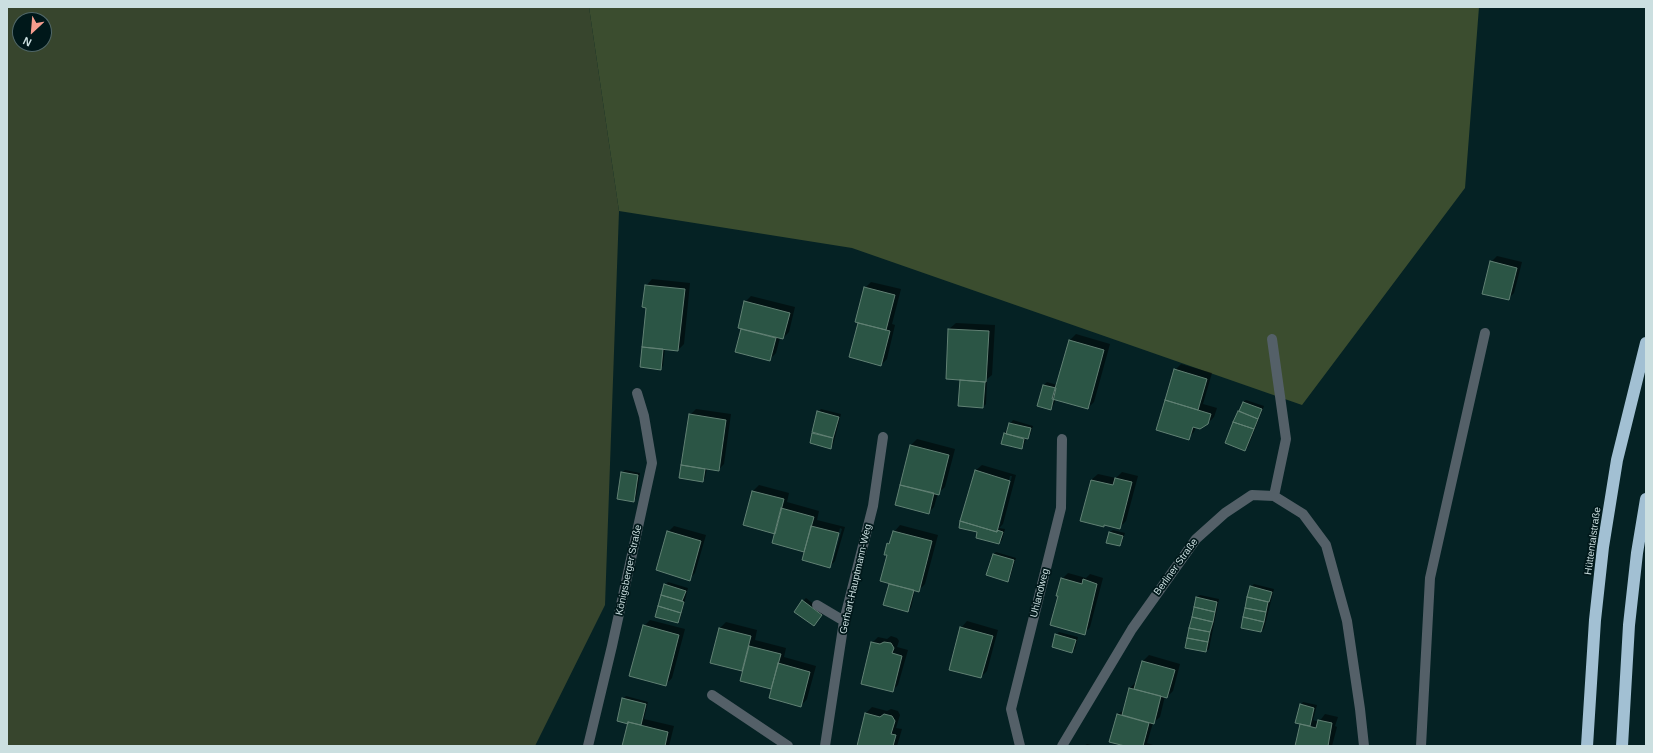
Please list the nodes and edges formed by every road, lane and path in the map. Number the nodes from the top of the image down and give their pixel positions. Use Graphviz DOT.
graph roads {
  1 [pos="1485,333"];
  2 [pos="1272,340"];
  3 [pos="1646,343"];
  4 [pos="637,394"];
  5 [pos="883,437"];
  6 [pos="1062,439"];
  7 [pos="1274,496"];
  8 [pos="1646,499"];
  9 [pos="817,605"];
  10 [pos="844,621"];
  11 [pos="712,695"];
  12 [pos="588,746"];
  13 [pos="788,746"];
  14 [pos="826,746"];
  15 [pos="1020,746"];
  16 [pos="1062,746"];
  17 [pos="1364,746"];
  18 [pos="1421,746"];
  19 [pos="1587,746"];
  20 [pos="1622,746"];
  1 -- 18 [label="street"];
  2 -- 7 [label="street"];
  3 -- 19 [label="highway, Hüttentalstraße"];
  4 -- 12 [label="street, Königsberger Straße"];
  5 -- 10 [label="street, Gerhart-Hauptmann-Weg"];
  6 -- 15 [label="street, Uhlandweg"];
  7 -- 16 [label="street, Berliner Straße"];
  7 -- 17 [label="street"];
  8 -- 20 [label="highway"];
  9 -- 10 [label="street"];
  10 -- 14 [label="street, Gerhart-Hauptmann-Weg"];
  11 -- 13 [label="street"];
}
